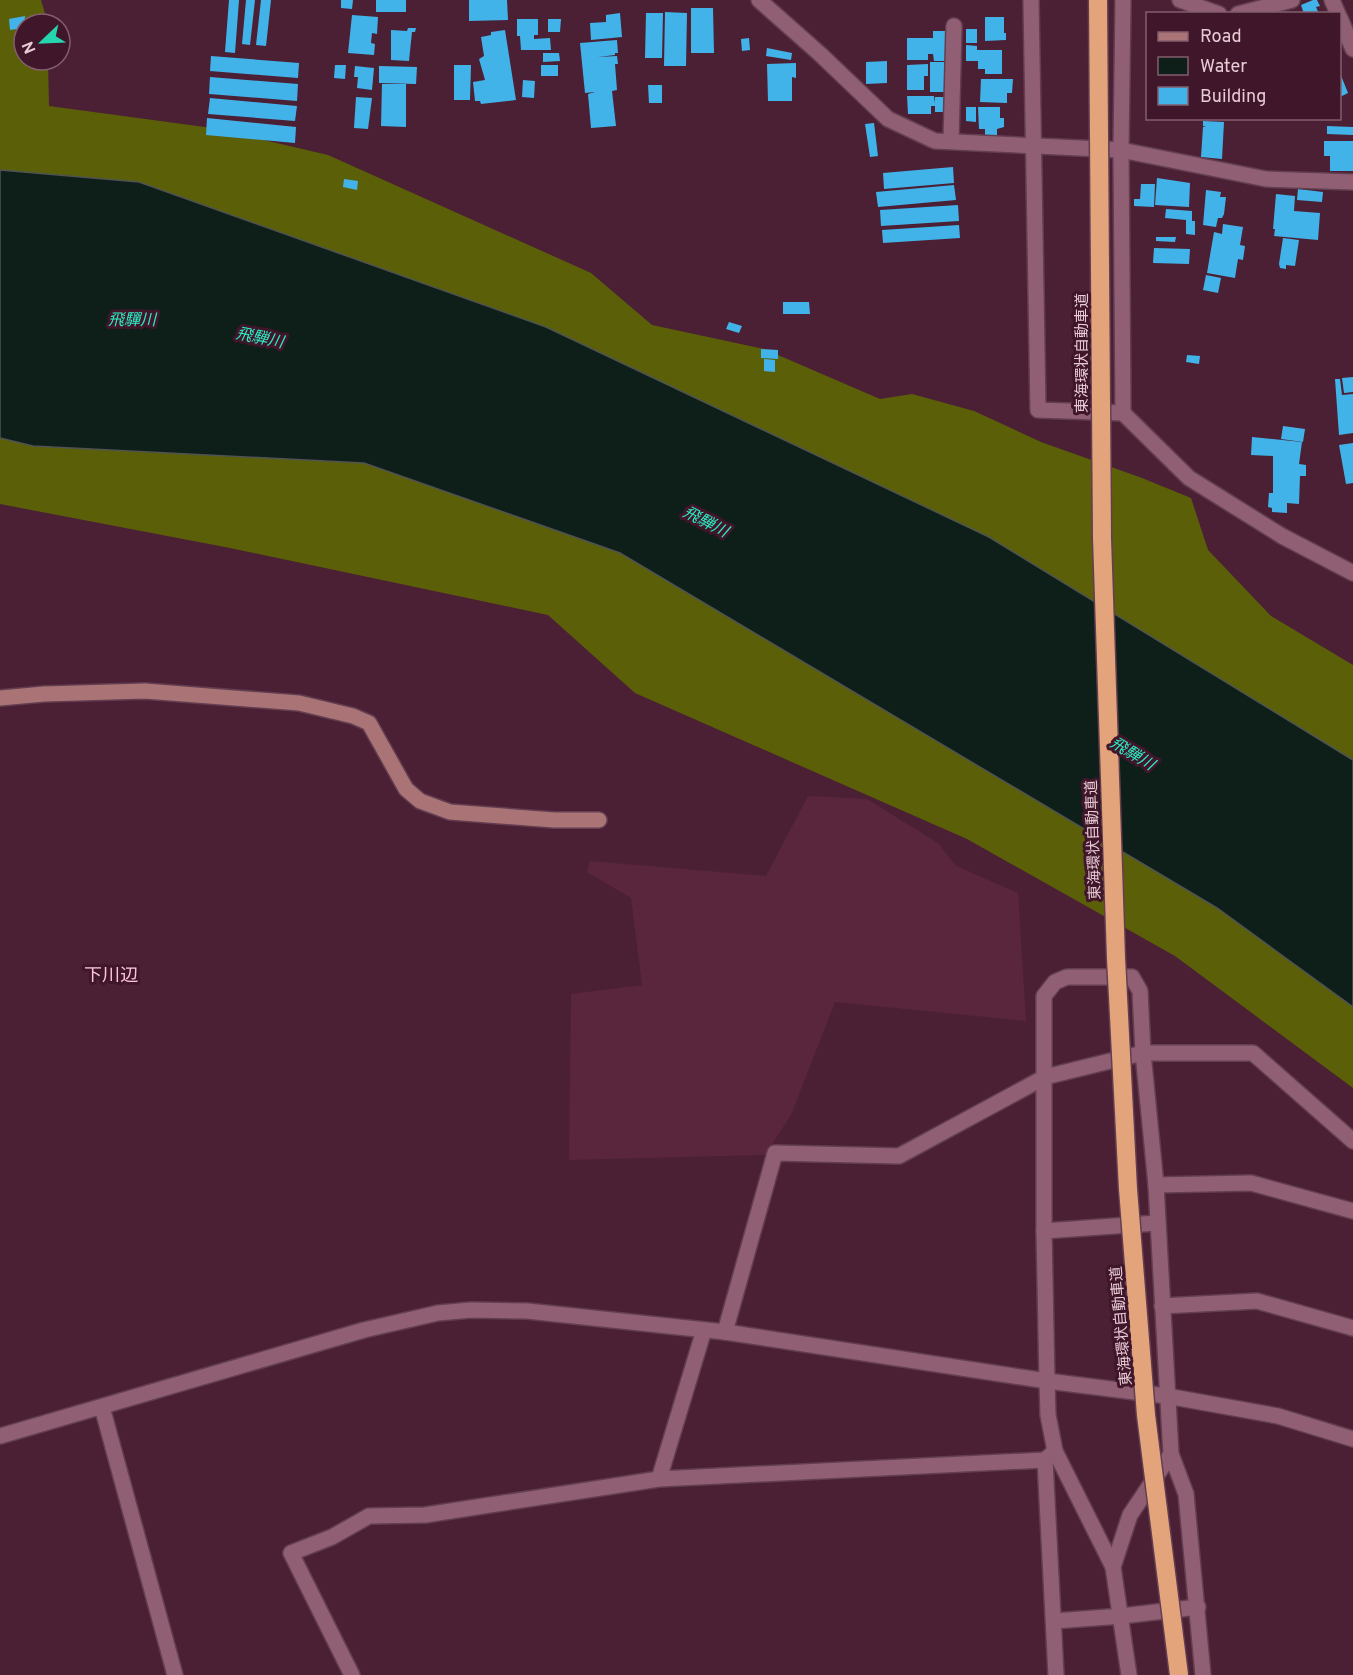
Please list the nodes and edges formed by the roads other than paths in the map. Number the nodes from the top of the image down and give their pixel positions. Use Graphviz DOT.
graph roads {
  1 [pos="759,0"];
  2 [pos="1030,0"];
  3 [pos="1098,0"];
  4 [pos="1123,0"];
  5 [pos="1180,0"];
  6 [pos="1292,0"];
  7 [pos="1213,12"];
  8 [pos="1246,12"];
  9 [pos="1341,20"];
  10 [pos="954,26"];
  11 [pos="1353,49"];
  12 [pos="951,141"];
  13 [pos="1032,145"];
  14 [pos="1121,150"];
  15 [pos="1353,182"];
  16 [pos="1123,413"];
  17 [pos="1353,573"];
  18 [pos="0,698"];
  19 [pos="599,820"];
  20 [pos="1143,1053"];
  21 [pos="1046,1077"];
  22 [pos="1353,1141"];
  23 [pos="1156,1185"];
  24 [pos="1353,1211"];
  25 [pos="1157,1223"];
  26 [pos="1044,1231"];
  27 [pos="1162,1306"];
  28 [pos="1353,1328"];
  29 [pos="704,1330"];
  30 [pos="725,1332"];
  31 [pos="1047,1381"];
  32 [pos="1167,1396"];
  33 [pos="102,1407"];
  34 [pos="0,1436"];
  35 [pos="1353,1439"];
  36 [pos="1171,1454"];
  37 [pos="1050,1456"];
  38 [pos="659,1479"];
  39 [pos="1113,1567"];
  40 [pos="1198,1607"];
  41 [pos="1122,1616"];
  42 [pos="1054,1621"];
  43 [pos="175,1675"];
  44 [pos="352,1675"];
  45 [pos="1056,1675"];
  46 [pos="1129,1675"];
  47 [pos="1179,1675"];
  48 [pos="1203,1675"];
  1 -- 12 [label="street"];
  2 -- 13 [label="street"];
  3 -- 47 [label="highway, 東海環状自動車道, bridge"];
  4 -- 14 [label="street"];
  5 -- 7 [label="street"];
  6 -- 8 [label="street"];
  9 -- 11 [label="street"];
  10 -- 12 [label="street"];
  12 -- 13 [label="street"];
  13 -- 14 [label="street"];
  13 -- 16 [label="street"];
  14 -- 15 [label="street"];
  14 -- 16 [label="street"];
  16 -- 17 [label="street"];
  18 -- 19 [label="street"];
  20 -- 21 [label="street"];
  20 -- 21 [label="street"];
  20 -- 22 [label="street"];
  20 -- 23 [label="street"];
  21 -- 26 [label="street"];
  21 -- 30 [label="street"];
  23 -- 24 [label="street"];
  23 -- 25 [label="street"];
  25 -- 26 [label="street"];
  25 -- 27 [label="street"];
  26 -- 31 [label="street"];
  27 -- 28 [label="street"];
  27 -- 32 [label="street"];
  29 -- 30 [label="street"];
  29 -- 33 [label="street"];
  29 -- 38 [label="street"];
  30 -- 31 [label="street"];
  31 -- 32 [label="street"];
  31 -- 37 [label="street"];
  32 -- 35 [label="street"];
  32 -- 36 [label="street"];
  33 -- 34 [label="street"];
  33 -- 43 [label="street"];
  36 -- 39 [label="street"];
  36 -- 40 [label="street"];
  37 -- 38 [label="street"];
  37 -- 39 [label="street"];
  37 -- 42 [label="street"];
  38 -- 44 [label="street"];
  39 -- 41 [label="street"];
  40 -- 41 [label="street"];
  40 -- 48 [label="street"];
  41 -- 42 [label="street"];
  41 -- 46 [label="street"];
  42 -- 45 [label="street"];
}
